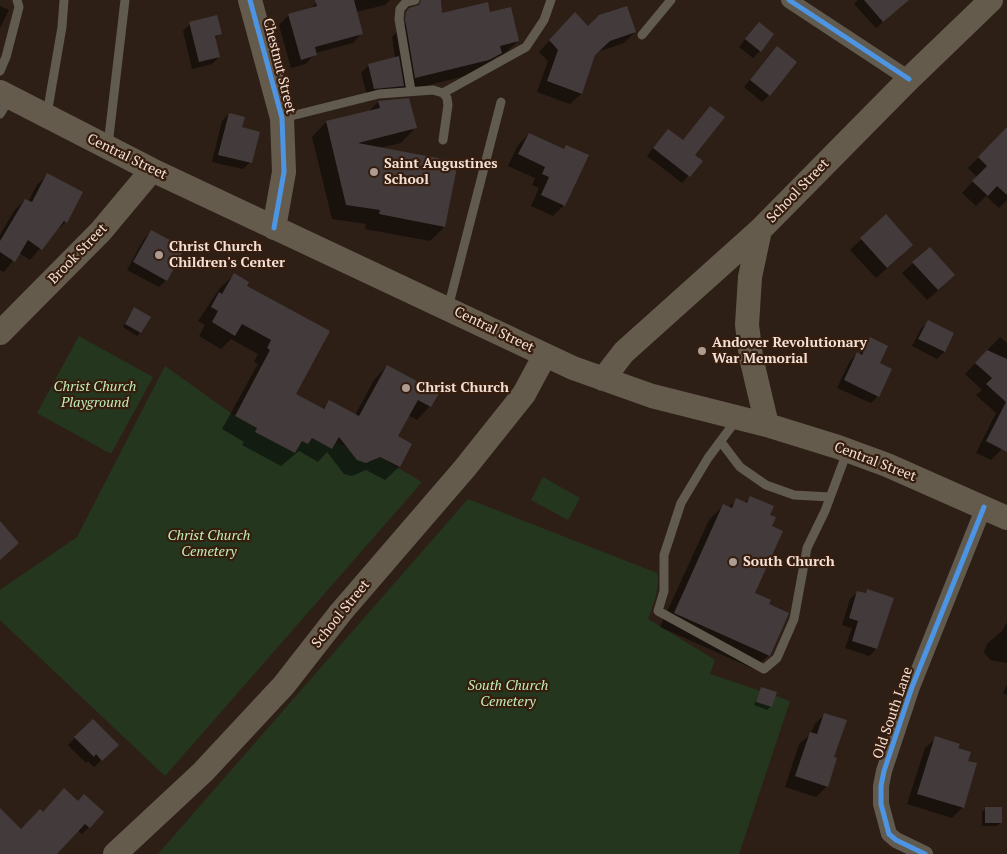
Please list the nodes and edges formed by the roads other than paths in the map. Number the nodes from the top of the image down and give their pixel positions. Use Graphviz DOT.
graph roads {
  1 [pos="16,0"];
  2 [pos="64,0"];
  3 [pos="125,0"];
  4 [pos="250,0"];
  5 [pos="415,0"];
  6 [pos="551,0"];
  7 [pos="671,0"];
  8 [pos="789,0"];
  9 [pos="991,0"];
  10 [pos="642,35"];
  11 [pos="0,71"];
  12 [pos="909,79"];
  13 [pos="411,91"];
  14 [pos="443,93"];
  15 [pos="3,101"];
  16 [pos="502,102"];
  17 [pos="47,117"];
  18 [pos="282,118"];
  19 [pos="443,140"];
  20 [pos="108,148"];
  21 [pos="152,170"];
  22 [pos="274,228"];
  23 [pos="760,230"];
  24 [pos="448,308"];
  25 [pos="0,333"];
  26 [pos="545,355"];
  27 [pos="603,379"];
  28 [pos="738,419"];
  29 [pos="767,425"];
  30 [pos="721,442"];
  31 [pos="848,450"];
  32 [pos="830,497"];
  33 [pos="984,507"];
  34 [pos="1007,518"];
  35 [pos="115,854"];
  36 [pos="926,854"];
  1 -- 11 [label="lane"];
  2 -- 17 [label="lane"];
  3 -- 20 [label="lane"];
  4 -- 18 [label="main road, Chestnut Street"];
  5 -- 13 [label="lane"];
  6 -- 14 [label="lane"];
  7 -- 10 [label="lane"];
  8 -- 12 [label="street"];
  9 -- 12 [label="main road, School Street"];
  12 -- 23 [label="main road, School Street"];
  13 -- 14 [label="lane"];
  13 -- 18 [label="lane"];
  14 -- 19 [label="lane"];
  15 -- 17 [label="main road, Central Street"];
  16 -- 24 [label="lane"];
  17 -- 20 [label="main road, Central Street"];
  18 -- 22 [label="main road, Chestnut Street"];
  20 -- 21 [label="main road, Central Street"];
  21 -- 22 [label="main road, Central Street"];
  21 -- 25 [label="main road, Brook Street"];
  22 -- 24 [label="main road, Central Street"];
  23 -- 27 [label="main road, School Street"];
  23 -- 29 [label="main road"];
  24 -- 26 [label="main road, Central Street"];
  26 -- 27 [label="main road, Central Street"];
  26 -- 35 [label="main road, School Street"];
  27 -- 28 [label="main road, Central Street"];
  28 -- 29 [label="main road, Central Street"];
  28 -- 30 [label="lane"];
  29 -- 31 [label="main road, Central Street"];
  30 -- 32 [label="lane"];
  30 -- 32 [label="lane"];
  31 -- 32 [label="lane"];
  31 -- 33 [label="main road, Central Street"];
  33 -- 34 [label="main road, Central Street"];
  33 -- 36 [label="street, Old South Lane"];
}
